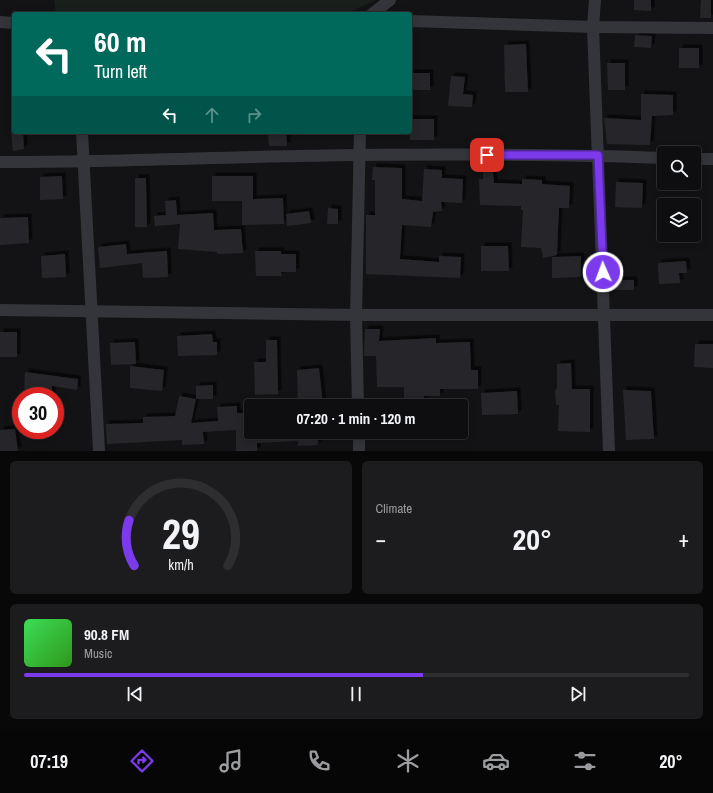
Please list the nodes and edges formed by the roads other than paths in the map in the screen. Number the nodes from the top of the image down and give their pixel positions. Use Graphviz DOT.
graph roads {
  1 [pos="390,0"];
  2 [pos="595,0"];
  3 [pos="375,12"];
  4 [pos="412,21"];
  5 [pos="0,22"];
  6 [pos="12,23"];
  7 [pos="593,27"];
  8 [pos="713,28"];
  9 [pos="82,134"];
  10 [pos="360,134"];
  11 [pos="360,155"];
  12 [pos="598,155"];
  13 [pos="657,158"];
  14 [pos="701,158"];
  15 [pos="713,159"];
  16 [pos="0,162"];
  17 [pos="83,162"];
  18 [pos="0,310"];
  19 [pos="92,311"];
  20 [pos="356,315"];
  21 [pos="713,315"];
  22 [pos="604,316"];
  23 [pos="358,399"];
  24 [pos="359,439"];
  25 [pos="99,451"];
  26 [pos="359,451"];
  27 [pos="610,451"];
  1 -- 3 [label="street"];
  2 -- 7 [label="street"];
  4 -- 7 [label="street"];
  5 -- 6 [label="street"];
  7 -- 8 [label="street"];
  7 -- 12 [label="street"];
  9 -- 17 [label="street"];
  10 -- 11 [label="street"];
  11 -- 12 [label="street"];
  11 -- 17 [label="street"];
  11 -- 20 [label="street"];
  12 -- 13 [label="street"];
  12 -- 22 [label="street"];
  14 -- 15 [label="street"];
  16 -- 17 [label="street"];
  17 -- 19 [label="street"];
  18 -- 19 [label="street"];
  19 -- 20 [label="street"];
  19 -- 25 [label="street"];
  20 -- 22 [label="street"];
  20 -- 23 [label="street"];
  21 -- 22 [label="street"];
  22 -- 27 [label="street"];
  24 -- 26 [label="street"];
}
